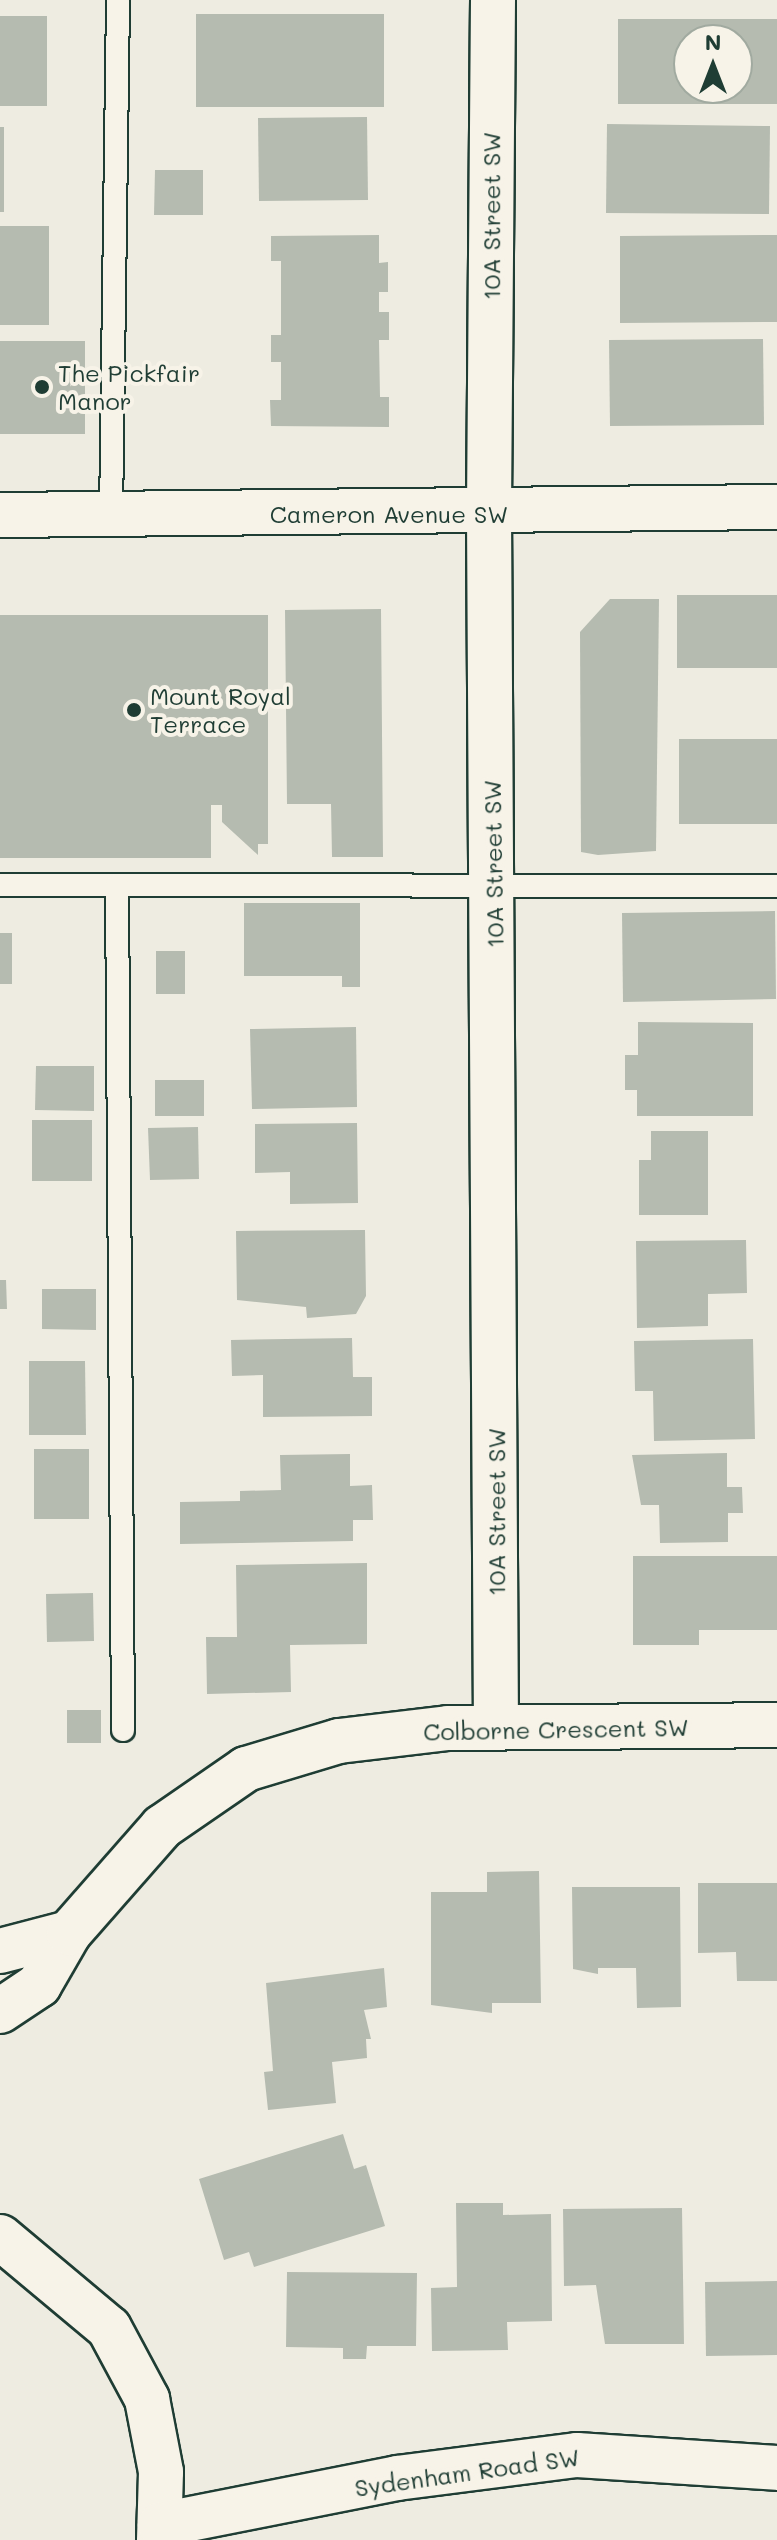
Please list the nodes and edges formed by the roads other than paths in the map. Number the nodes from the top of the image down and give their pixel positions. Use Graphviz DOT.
graph roads {
  1 [pos="118,0"];
  2 [pos="493,0"];
  3 [pos="777,507"];
  4 [pos="489,514"];
  5 [pos="0,515"];
  6 [pos="111,515"];
  7 [pos="0,885"];
  8 [pos="117,885"];
  9 [pos="494,886"];
  10 [pos="777,886"];
  11 [pos="777,1725"];
  12 [pos="496,1728"];
  13 [pos="123,1730"];
  14 [pos="69,1933"];
  15 [pos="0,1951"];
  16 [pos="0,2011"];
  17 [pos="0,2237"];
  18 [pos="777,2468"];
  19 [pos="160,2533"];
  1 -- 6 [label="lane"];
  2 -- 4 [label="street, 10A Street SW"];
  3 -- 4 [label="street, Cameron Avenue SW"];
  4 -- 6 [label="street, Cameron Avenue SW"];
  4 -- 9 [label="street, 10A Street SW"];
  5 -- 6 [label="street, Cameron Avenue SW"];
  7 -- 8 [label="lane"];
  8 -- 9 [label="lane"];
  8 -- 13 [label="lane"];
  9 -- 10 [label="lane"];
  9 -- 12 [label="street, 10A Street SW"];
  11 -- 12 [label="street, Colborne Crescent SW"];
  12 -- 14 [label="street, Colborne Crescent SW"];
  14 -- 15 [label="street"];
  14 -- 16 [label="street, Colborne Crescent SW"];
  17 -- 19 [label="street"];
  18 -- 19 [label="street, Sydenham Road SW"];
}
